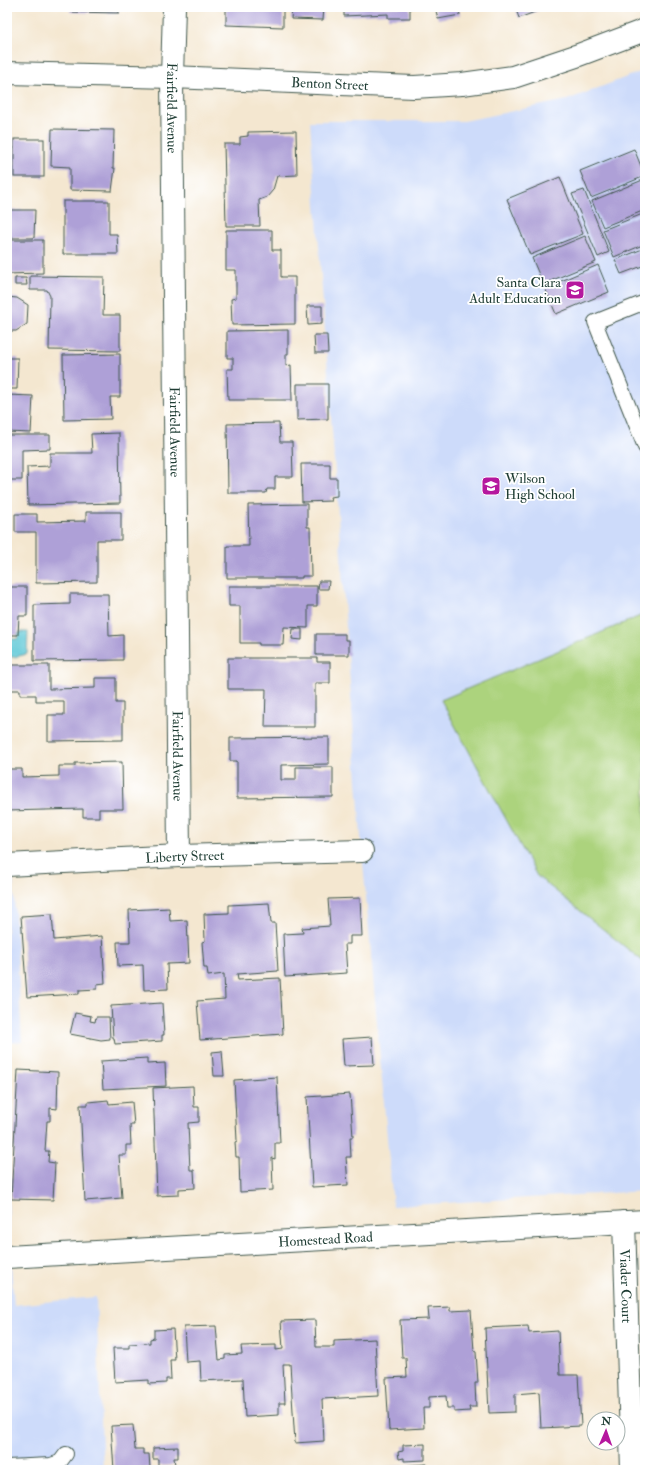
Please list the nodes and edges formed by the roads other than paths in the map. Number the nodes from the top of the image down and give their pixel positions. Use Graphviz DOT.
graph roads {
  1 [pos="174,7"];
  2 [pos="645,30"];
  3 [pos="7,73"];
  4 [pos="172,77"];
  5 [pos="645,302"];
  6 [pos="645,447"];
  7 [pos="362,851"];
  8 [pos="179,856"];
  9 [pos="7,864"];
  10 [pos="634,1222"];
  11 [pos="7,1257"];
  12 [pos="66,1454"];
  13 [pos="7,1467"];
  14 [pos="632,1470"];
  1 -- 4 [label="street, Fairfield Avenue"];
  2 -- 4 [label="street, Benton Street"];
  3 -- 4 [label="street, Benton Street"];
  4 -- 8 [label="street, Fairfield Avenue"];
  5 -- 6 [label="lane"];
  7 -- 8 [label="street, Liberty Street"];
  8 -- 9 [label="street, Liberty Street"];
  10 -- 11 [label="street, Homestead Road"];
  10 -- 14 [label="street, Viader Court"];
  12 -- 13 [label="lane"];
}
